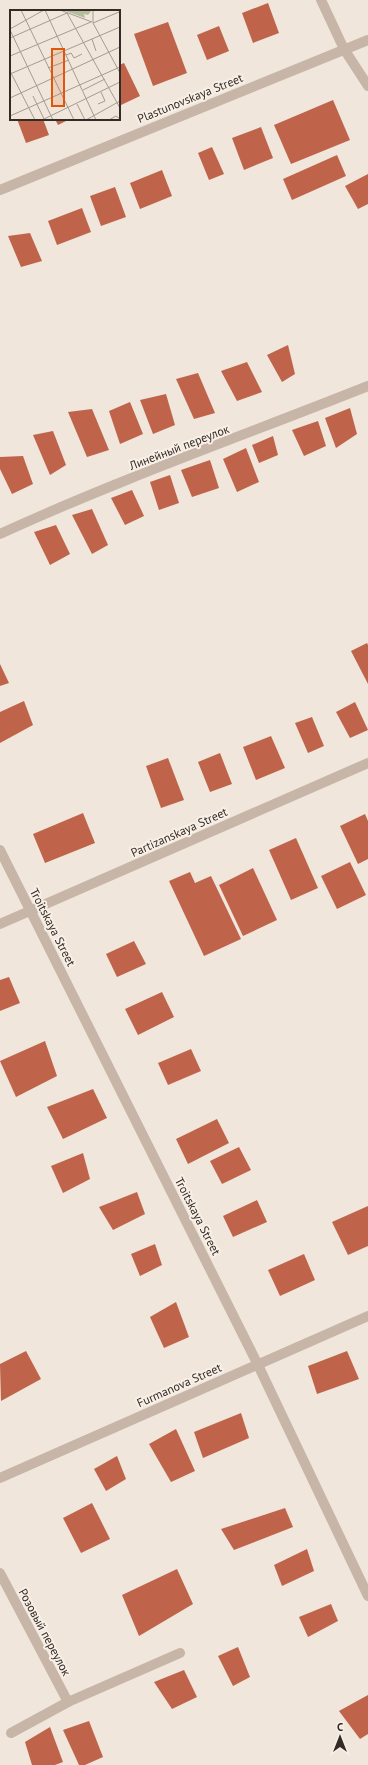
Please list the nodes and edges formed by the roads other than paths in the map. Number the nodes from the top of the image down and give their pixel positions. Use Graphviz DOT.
graph roads {
  1 [pos="321,0"];
  2 [pos="368,40"];
  3 [pos="344,49"];
  4 [pos="368,86"];
  5 [pos="0,190"];
  6 [pos="368,386"];
  7 [pos="0,534"];
  8 [pos="368,763"];
  9 [pos="0,850"];
  10 [pos="31,911"];
  11 [pos="0,924"];
  12 [pos="368,1316"];
  13 [pos="258,1365"];
  14 [pos="0,1478"];
  15 [pos="0,1573"];
  16 [pos="368,1596"];
  17 [pos="180,1653"];
  18 [pos="68,1702"];
  19 [pos="11,1733"];
  1 -- 3 [label="street"];
  2 -- 3 [label="street, Plastunovskaya Street"];
  3 -- 4 [label="street"];
  3 -- 5 [label="street, Plastunovskaya Street"];
  6 -- 7 [label="street, Линейный переулок"];
  8 -- 10 [label="street, Partizanskaya Street"];
  9 -- 10 [label="street, Troitskaya Street"];
  10 -- 11 [label="street, Partizanskaya Street"];
  10 -- 13 [label="street, Troitskaya Street"];
  12 -- 13 [label="street, Furmanova Street"];
  13 -- 14 [label="street, Furmanova Street"];
  13 -- 16 [label="street, Troitskaya Street"];
  15 -- 18 [label="street, Розовый переулок"];
  17 -- 18 [label="street"];
  18 -- 19 [label="street"];
}
